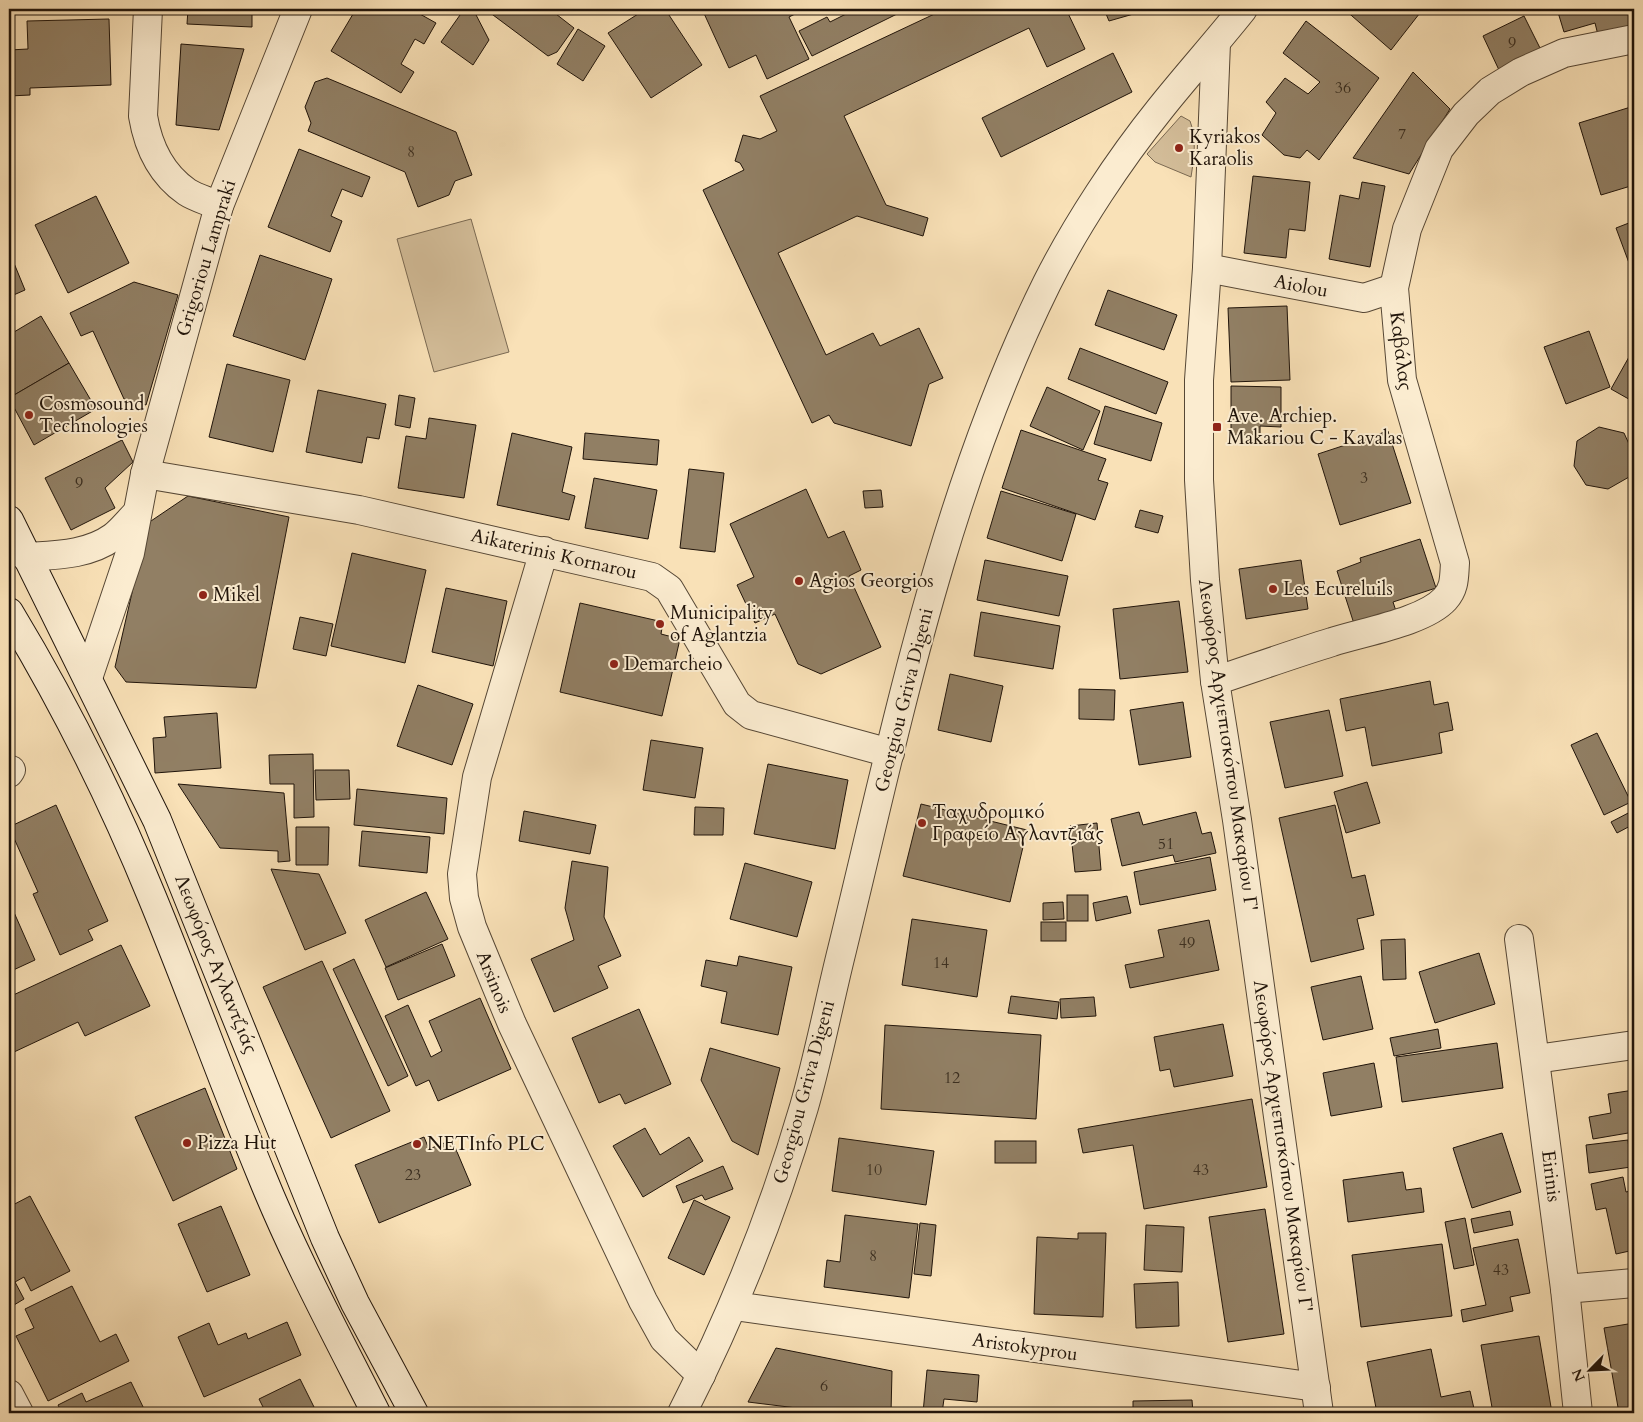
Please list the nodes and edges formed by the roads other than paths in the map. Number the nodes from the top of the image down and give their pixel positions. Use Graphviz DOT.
graph roads {
  1 [pos="148,9"];
  2 [pos="298,9"];
  3 [pos="1243,9"];
  4 [pos="1634,39"];
  5 [pos="1216,43"];
  6 [pos="219,206"];
  7 [pos="1207,268"];
  8 [pos="1394,288"];
  9 [pos="144,474"];
  10 [pos="135,515"];
  11 [pos="9,520"];
  12 [pos="544,551"];
  13 [pos="26,557"];
  14 [pos="9,612"];
  15 [pos="88,678"];
  16 [pos="1215,681"];
  17 [pos="890,753"];
  18 [pos="1519,939"];
  19 [pos="1634,1045"];
  20 [pos="1536,1059"];
  21 [pos="1634,1284"];
  22 [pos="1565,1289"];
  23 [pos="734,1306"];
  24 [pos="701,1375"];
  25 [pos="9,1394"];
  26 [pos="1318,1400"];
  27 [pos="19,1413"];
  28 [pos="376,1413"];
  29 [pos="414,1413"];
  30 [pos="682,1413"];
  31 [pos="1578,1413"];
  1 -- 6 [label="street"];
  2 -- 6 [label="street, Grigoriou Lampraki"];
  3 -- 5 [label="street, Georgiou Griva Digeni"];
  4 -- 8 [label="street, Καβάλας"];
  5 -- 7 [label="street, Λεωφόρος Αρχιεπισκόπου Μακαρίου Γ'"];
  5 -- 17 [label="street, Georgiou Griva Digeni"];
  6 -- 9 [label="street, Grigoriou Lampraki"];
  7 -- 8 [label="street, Aiolou"];
  7 -- 16 [label="street, Λεωφόρος Αρχιεπισκόπου Μακαρίου Γ'"];
  8 -- 16 [label="street, Καβάλας"];
  9 -- 10 [label="street, Grigoriou Lampraki"];
  9 -- 12 [label="street, Aikaterinis Kornarou"];
  10 -- 13 [label="street"];
  10 -- 15 [label="street, Grigoriou Lampraki"];
  11 -- 13 [label="street, Λεωφόρος Αγλαντζιάς"];
  12 -- 17 [label="street, Aikaterinis Kornarou"];
  12 -- 24 [label="street, Arsinois"];
  13 -- 15 [label="street, Λεωφόρος Αγλαντζιάς"];
  14 -- 28 [label="street, Λεωφόρος Αγλαντζιάς"];
  15 -- 29 [label="street, Λεωφόρος Αγλαντζιάς"];
  16 -- 26 [label="street, Λεωφόρος Αρχιεπισκόπου Μακαρίου Γ'"];
  17 -- 23 [label="street, Georgiou Griva Digeni"];
  18 -- 20 [label="street, Eirinis"];
  19 -- 20 [label="street"];
  20 -- 22 [label="street, Eirinis"];
  21 -- 22 [label="street"];
  22 -- 31 [label="street, Eirinis"];
  23 -- 24 [label="street, Georgiou Griva Digeni"];
  23 -- 26 [label="street, Aristokyprou"];
  24 -- 30 [label="street, Georgiou Griva Digeni"];
  25 -- 27 [label="street"];
}
